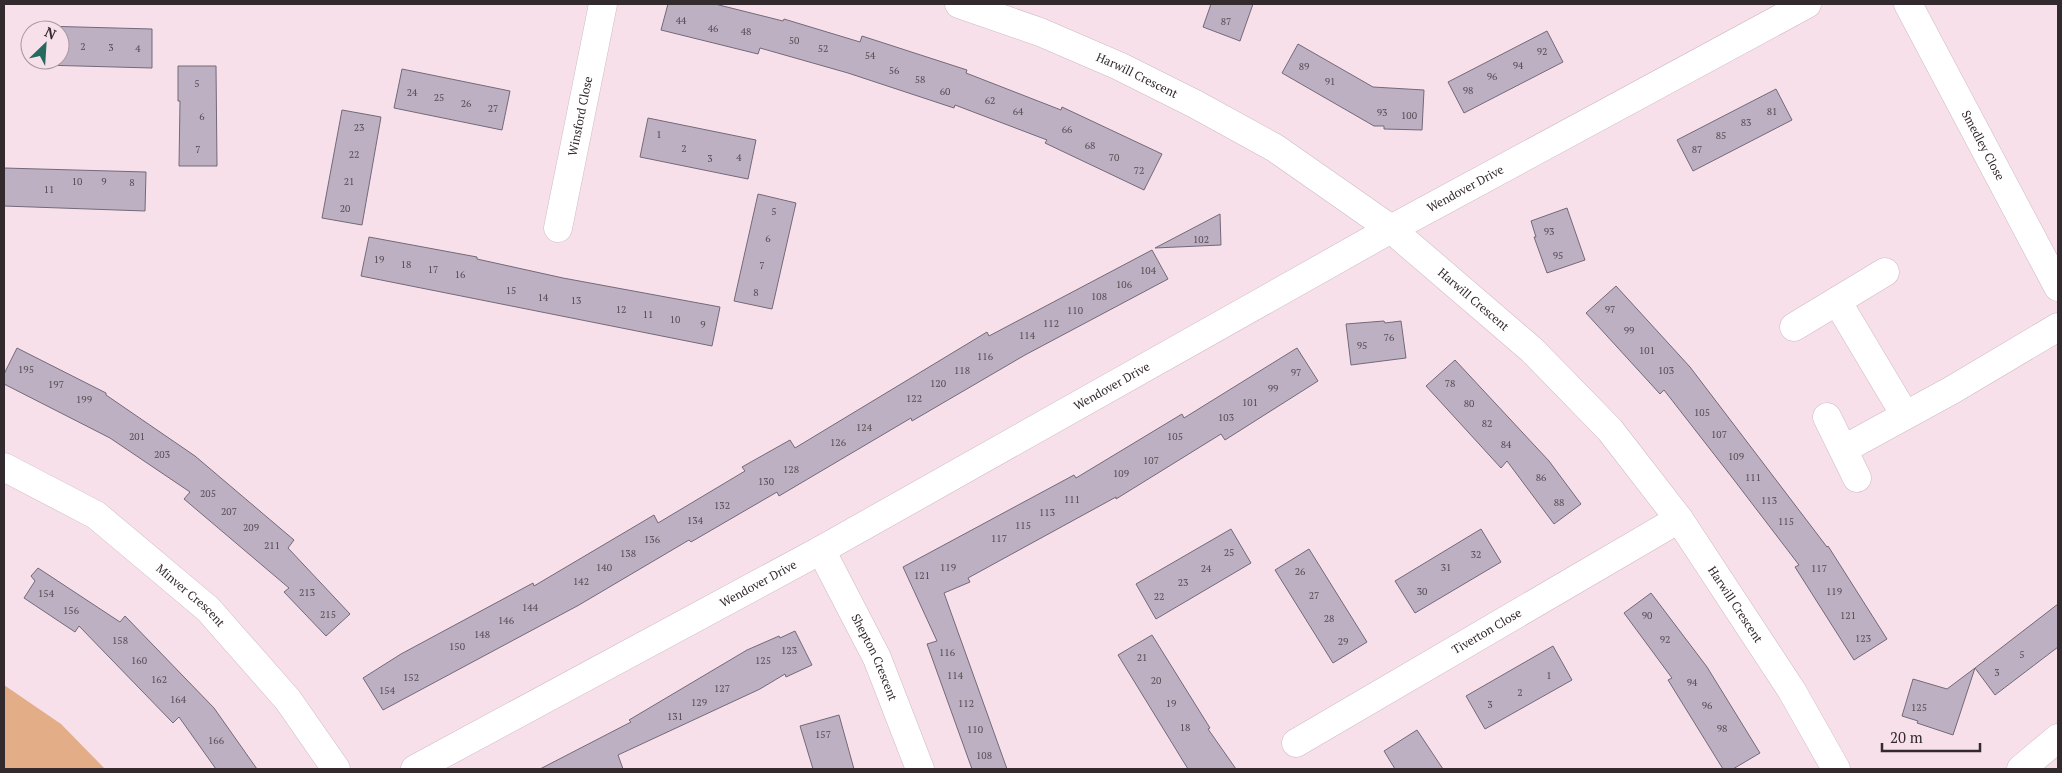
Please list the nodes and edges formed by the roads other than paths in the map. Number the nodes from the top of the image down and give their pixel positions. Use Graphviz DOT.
graph roads {
  1 [pos="603,4"];
  2 [pos="960,4"];
  3 [pos="1807,4"];
  4 [pos="1908,4"];
  5 [pos="558,228"];
  6 [pos="1392,229"];
  7 [pos="1885,272"];
  8 [pos="2058,288"];
  9 [pos="1837,301"];
  10 [pos="1794,327"];
  11 [pos="2058,327"];
  12 [pos="1906,415"];
  13 [pos="1827,417"];
  14 [pos="1844,449"];
  15 [pos="4,467"];
  16 [pos="1857,478"];
  17 [pos="1679,519"];
  18 [pos="821,550"];
  19 [pos="2058,738"];
  20 [pos="1296,743"];
  21 [pos="336,769"];
  22 [pos="415,769"];
  23 [pos="920,769"];
  24 [pos="1836,769"];
  25 [pos="2021,769"];
  1 -- 5 [label="street, Winsford Close"];
  2 -- 6 [label="street, Harwill Crescent"];
  3 -- 6 [label="street, Wendover Drive"];
  4 -- 8 [label="street, Smedley Close"];
  6 -- 17 [label="street, Harwill Crescent"];
  6 -- 18 [label="street, Wendover Drive"];
  7 -- 9 [label="street"];
  9 -- 10 [label="street"];
  9 -- 12 [label="street"];
  11 -- 12 [label="street"];
  12 -- 14 [label="street"];
  13 -- 14 [label="street"];
  14 -- 16 [label="street"];
  15 -- 21 [label="street, Minver Crescent"];
  17 -- 20 [label="street, Tiverton Close"];
  17 -- 24 [label="street, Harwill Crescent"];
  18 -- 22 [label="street, Wendover Drive"];
  18 -- 23 [label="street, Shepton Crescent"];
  19 -- 25 [label="street"];
}
